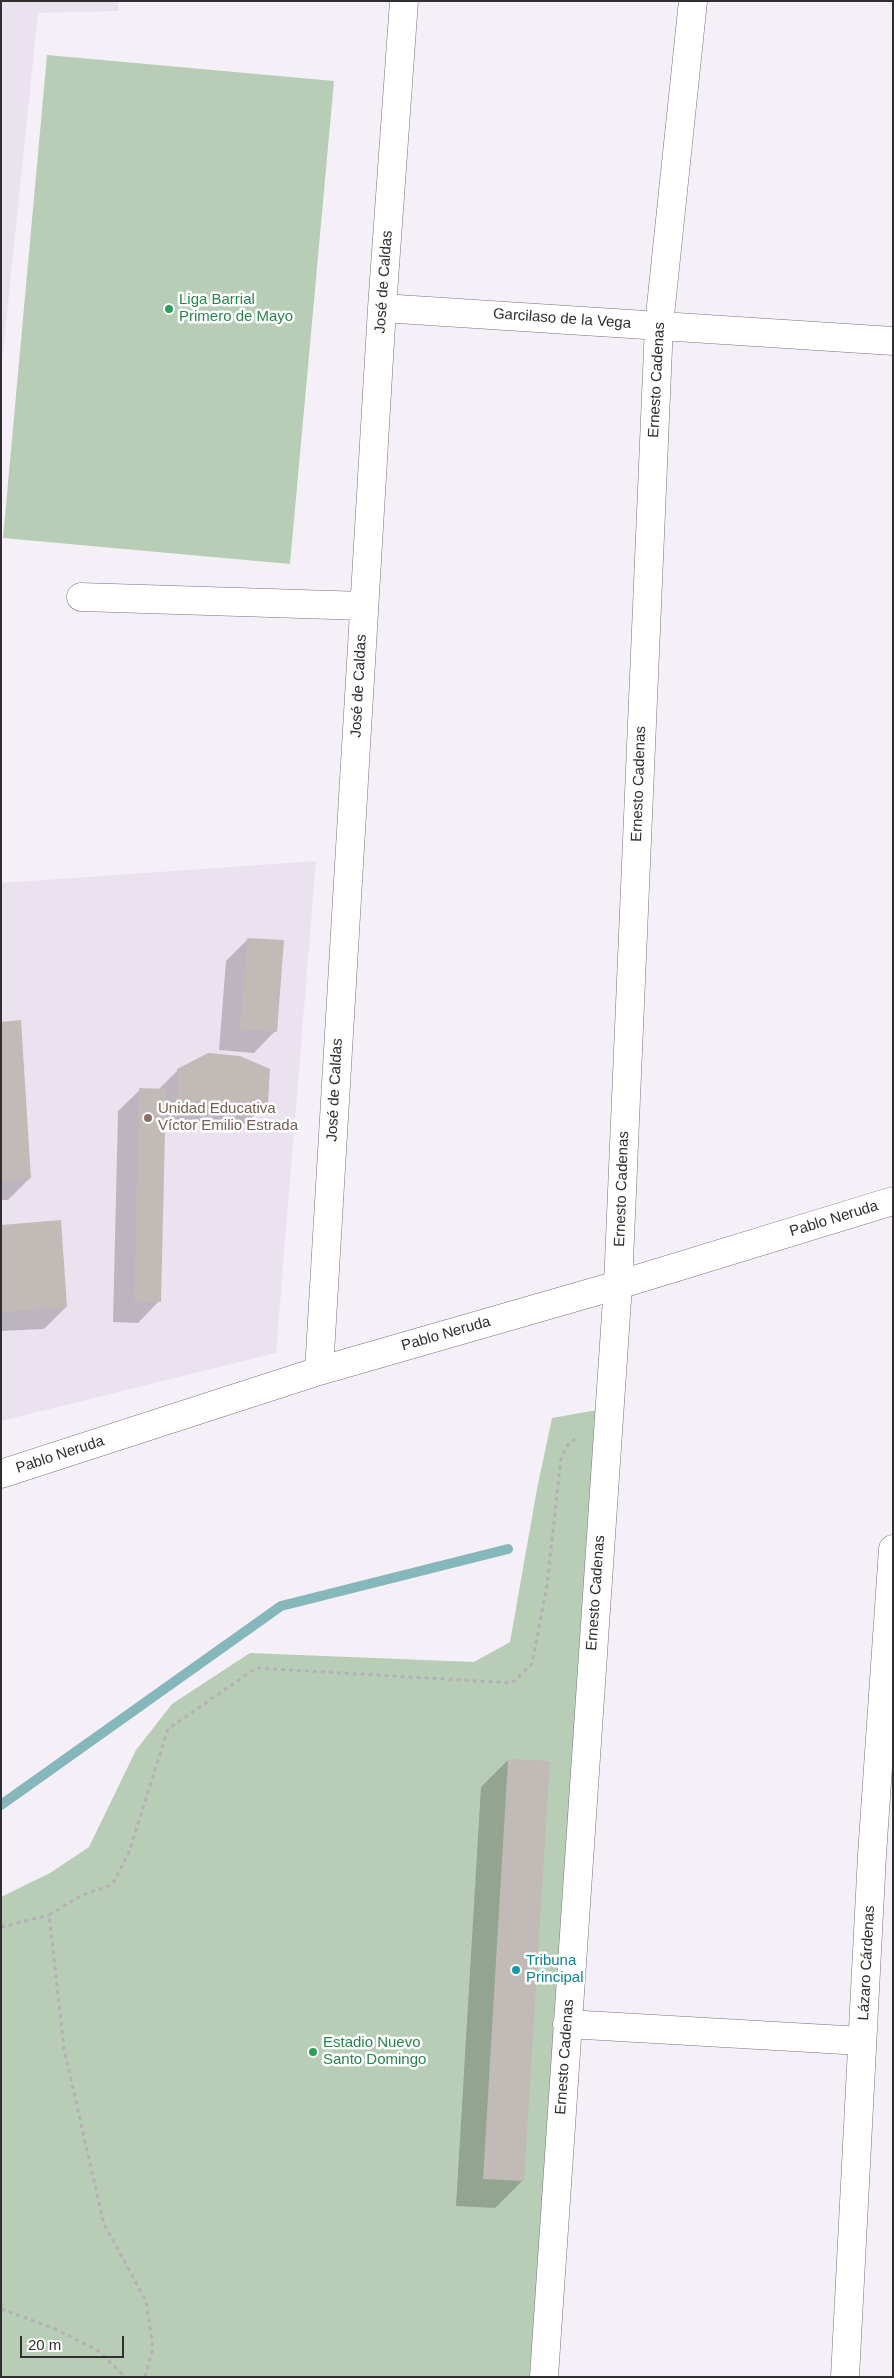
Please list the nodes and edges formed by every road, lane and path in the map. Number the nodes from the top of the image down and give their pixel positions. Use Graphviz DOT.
graph roads {
  1 [pos="404,1"];
  2 [pos="693,1"];
  3 [pos="382,308"];
  4 [pos="659,325"];
  5 [pos="893,341"];
  6 [pos="81,596"];
  7 [pos="364,606"];
  8 [pos="893,1201"];
  9 [pos="618,1285"];
  10 [pos="319,1371"];
  11 [pos="560,1458"];
  12 [pos="1,1474"];
  13 [pos="893,1549"];
  14 [pos="882,1855"];
  15 [pos="49,1914"];
  16 [pos="1,1927"];
  17 [pos="568,2024"];
  18 [pos="862,2041"];
  19 [pos="1,2309"];
  20 [pos="125,2377"];
  21 [pos="145,2377"];
  22 [pos="544,2377"];
  23 [pos="845,2377"];
  1 -- 3 [label="street, José de Caldas"];
  2 -- 4 [label="street, Ernesto Cadenas"];
  3 -- 4 [label="street, Garcilaso de la Vega"];
  3 -- 7 [label="street, José de Caldas"];
  4 -- 5 [label="street, Garcilaso de la Vega"];
  4 -- 9 [label="street, Ernesto Cadenas"];
  6 -- 7 [label="street"];
  7 -- 10 [label="street, José de Caldas"];
  8 -- 9 [label="street, Pablo Neruda"];
  9 -- 10 [label="street, Pablo Neruda"];
  9 -- 17 [label="street, Ernesto Cadenas"];
  10 -- 12 [label="street, Pablo Neruda"];
  11 -- 15 [label="path"];
  13 -- 14 [label="street, Lázaro Cárdenas"];
  14 -- 18 [label="street, Lázaro Cárdenas"];
  15 -- 16 [label="path"];
  15 -- 21 [label="path"];
  17 -- 18 [label="street"];
  17 -- 22 [label="street, Ernesto Cadenas"];
  18 -- 23 [label="street, Lázaro Cárdenas"];
  19 -- 20 [label="path"];
}
